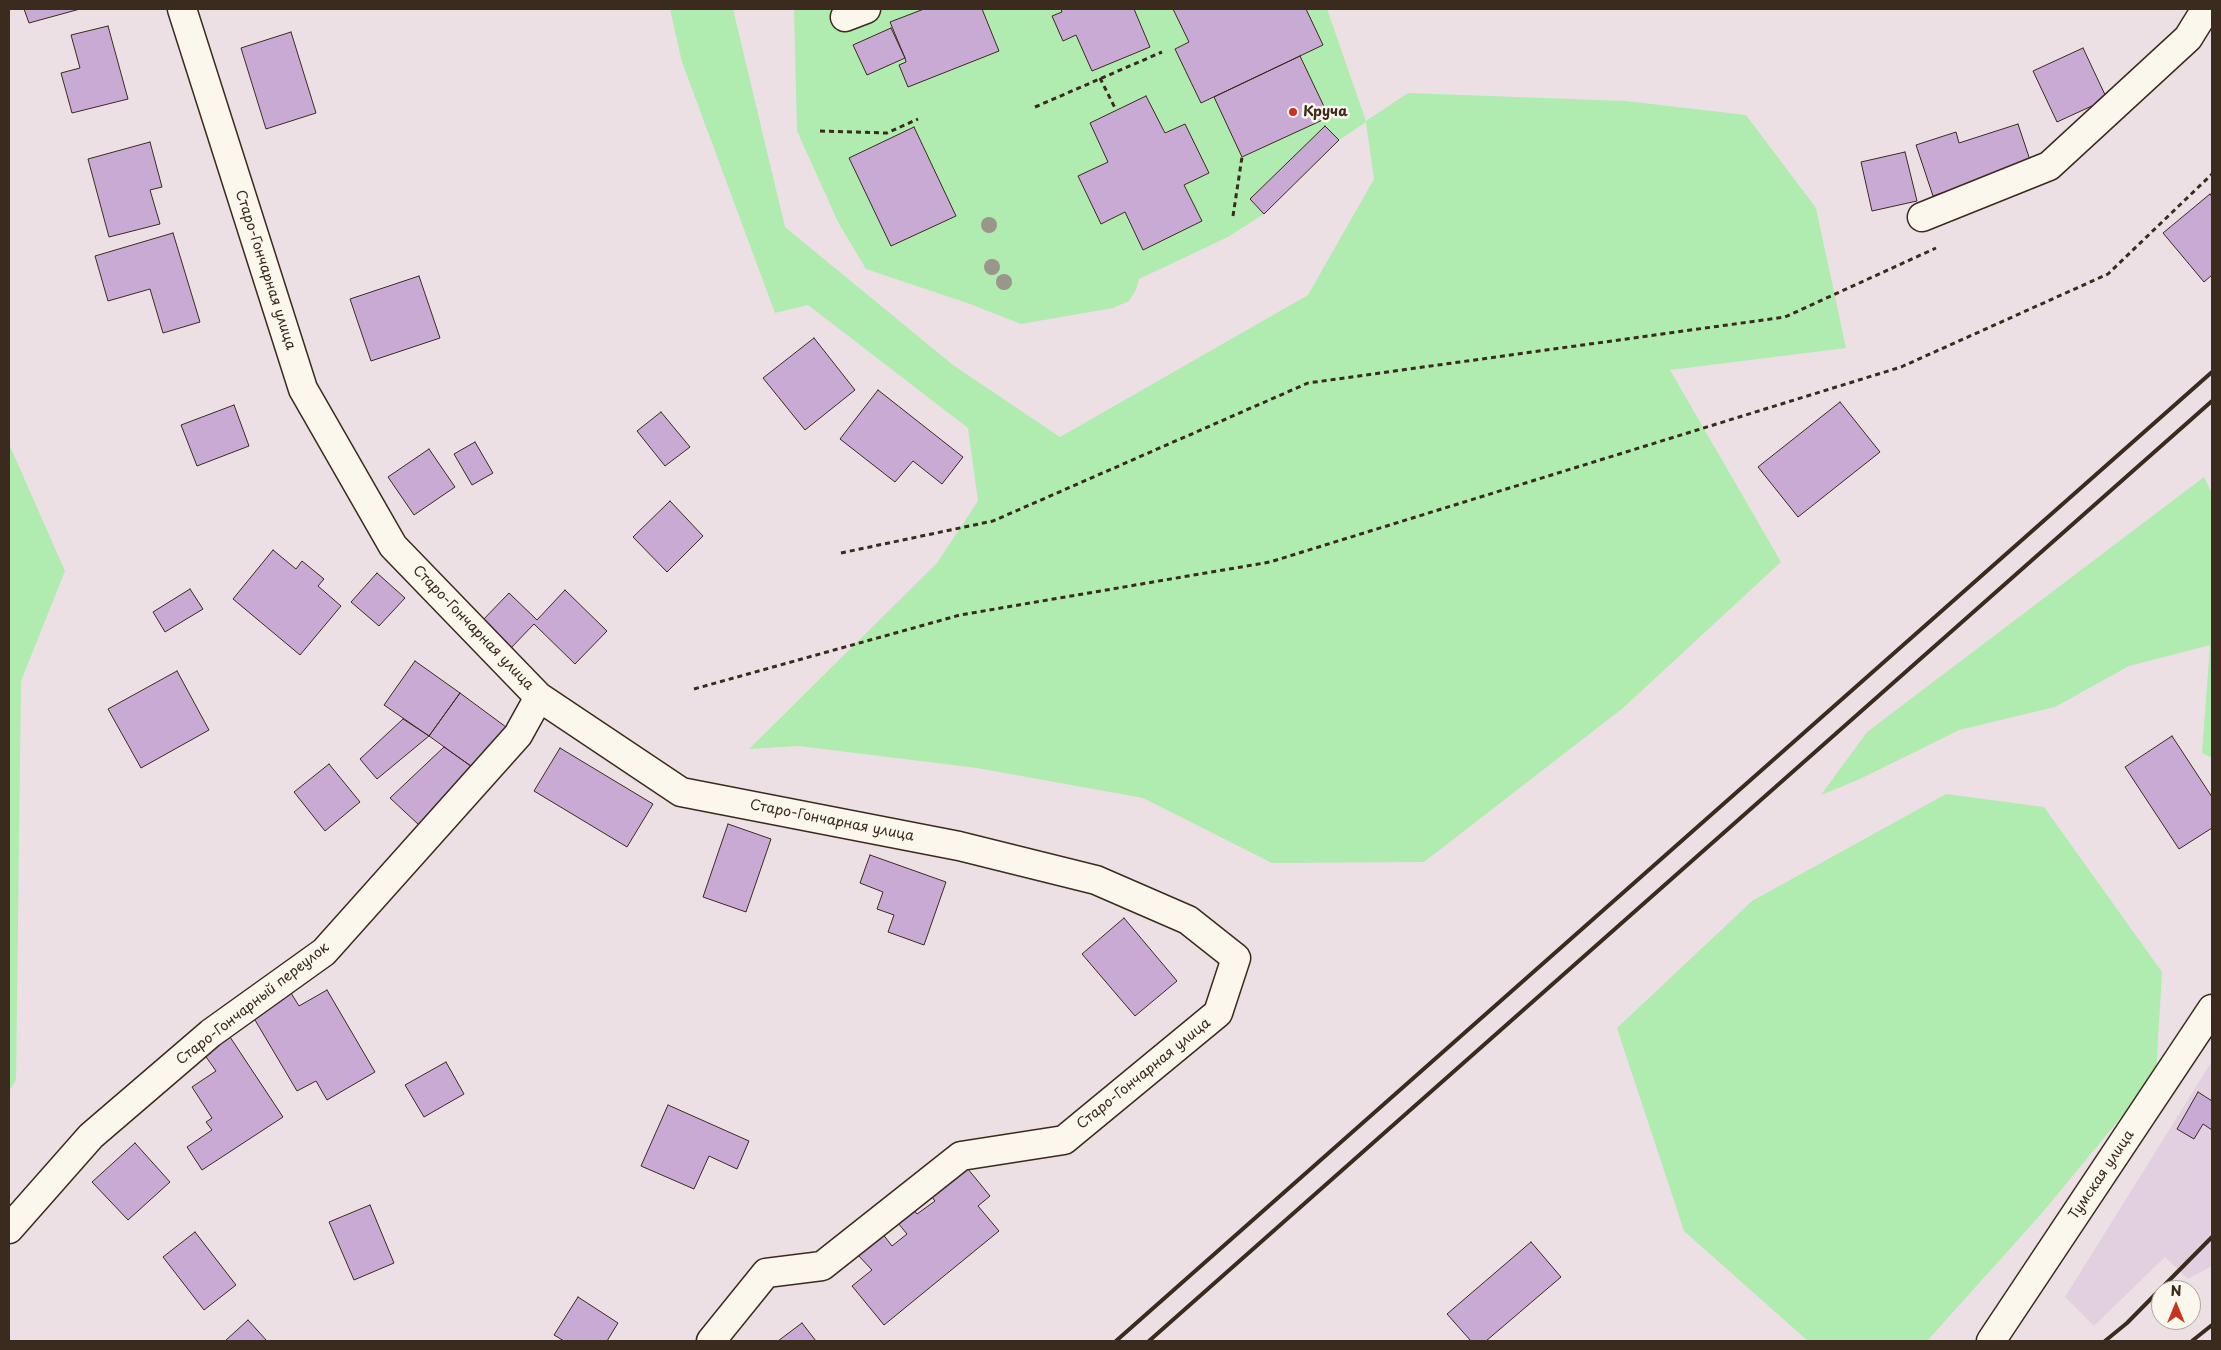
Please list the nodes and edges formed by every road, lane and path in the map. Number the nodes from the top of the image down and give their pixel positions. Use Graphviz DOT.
graph roads {
  1 [pos="182,9"];
  2 [pos="2206,9"];
  3 [pos="1162,52"];
  4 [pos="1100,78"];
  5 [pos="1035,107"];
  6 [pos="1116,110"];
  7 [pos="918,119"];
  8 [pos="820,131"];
  9 [pos="1242,157"];
  10 [pos="2212,174"];
  11 [pos="1233,216"];
  12 [pos="1922,217"];
  13 [pos="1944,245"];
  14 [pos="841,553"];
  15 [pos="694,688"];
  16 [pos="539,697"];
  17 [pos="2212,1009"];
  18 [pos="9,1229"];
  19 [pos="711,1341"];
  20 [pos="1991,1341"];
  1 -- 16 [label="street, Старо-Гончарная улица"];
  2 -- 12 [label="street"];
  3 -- 4 [label="path"];
  4 -- 5 [label="path"];
  4 -- 6 [label="path"];
  7 -- 8 [label="path"];
  9 -- 11 [label="path"];
  10 -- 15 [label="path"];
  13 -- 14 [label="path"];
  16 -- 18 [label="street, Старо-Гончарный переулок"];
  16 -- 19 [label="street, Старо-Гончарная улица"];
  17 -- 20 [label="street, Тумская улица"];
}
